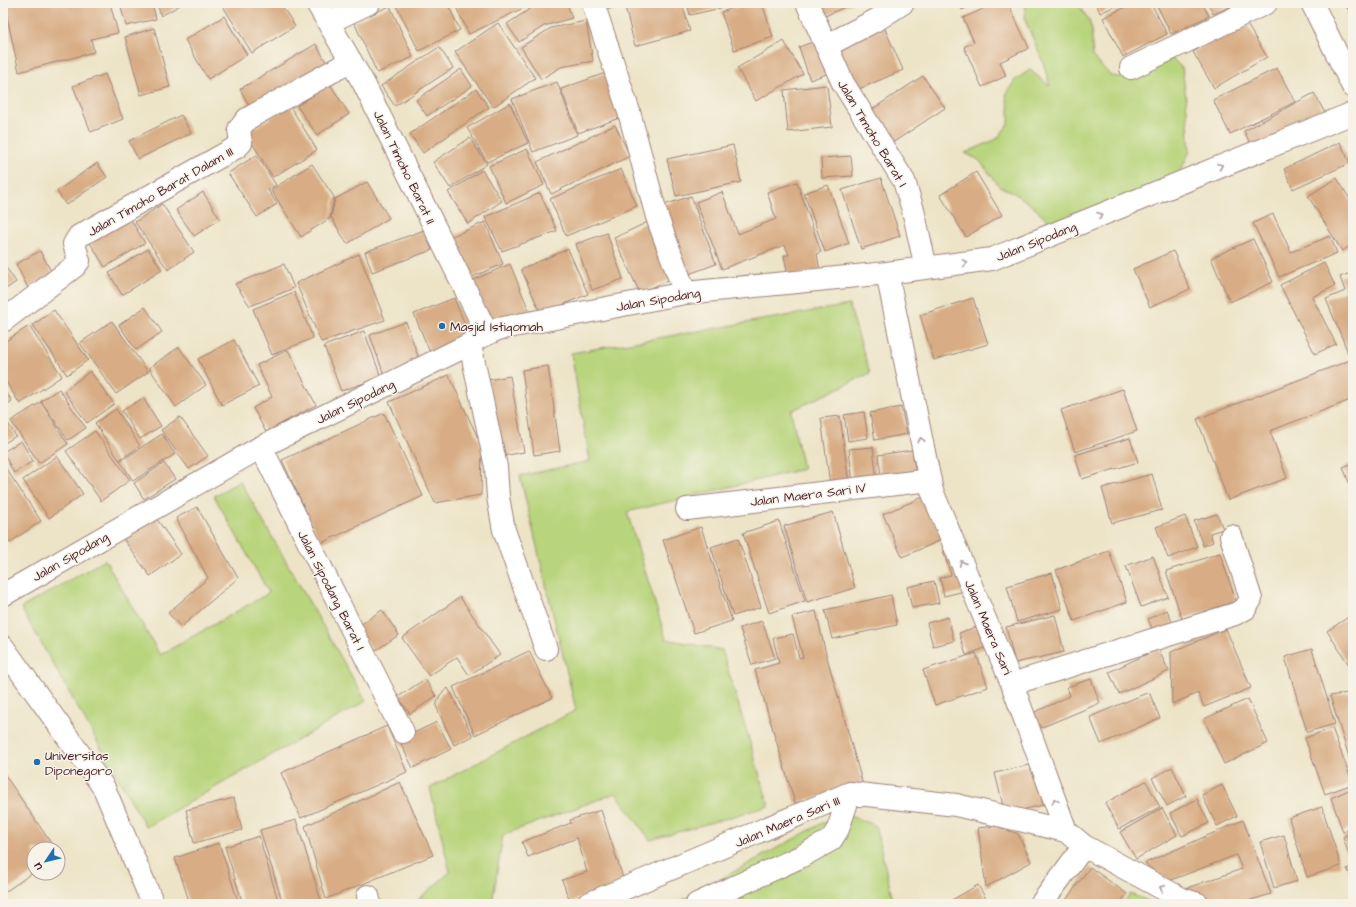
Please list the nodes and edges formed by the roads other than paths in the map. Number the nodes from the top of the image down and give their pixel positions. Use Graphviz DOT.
graph roads {
  1 [pos="317,3"];
  2 [pos="369,3"];
  3 [pos="593,3"];
  4 [pos="807,3"];
  5 [pos="903,3"];
  6 [pos="1266,3"];
  7 [pos="1312,3"];
  8 [pos="329,22"];
  9 [pos="826,46"];
  10 [pos="351,61"];
  11 [pos="1131,68"];
  12 [pos="1352,89"];
  13 [pos="1353,113"];
  14 [pos="926,268"];
  15 [pos="887,273"];
  16 [pos="685,293"];
  17 [pos="3,321"];
  18 [pos="479,339"];
  19 [pos="261,447"];
  20 [pos="930,480"];
  21 [pos="687,509"];
  22 [pos="1231,536"];
  23 [pos="3,595"];
  24 [pos="3,647"];
  25 [pos="546,650"];
  26 [pos="1012,684"];
  27 [pos="403,732"];
  28 [pos="850,793"];
  29 [pos="1066,831"];
  30 [pos="1084,846"];
  31 [pos="1187,902"];
  32 [pos="153,904"];
  33 [pos="588,904"];
  34 [pos="697,904"];
  35 [pos="1041,904"];
  1 -- 8 [label="street, Jalan Timoho Barat II"];
  2 -- 8 [label="street"];
  3 -- 16 [label="street"];
  4 -- 9 [label="street, Jalan Timoho Barat I"];
  5 -- 9 [label="street"];
  6 -- 11 [label="street"];
  7 -- 12 [label="street"];
  8 -- 10 [label="street, Jalan Timoho Barat II"];
  9 -- 14 [label="street, Jalan Timoho Barat I"];
  10 -- 17 [label="street, Jalan Timoho Barat Dalam III"];
  10 -- 18 [label="street, Jalan Timoho Barat II"];
  14 -- 13 [label="street, Jalan Sipodang, one-way"];
  14 -- 15 [label="street, Jalan Sipodang"];
  15 -- 16 [label="street, Jalan Sipodang"];
  20 -- 15 [label="street, Jalan Maera Sari, one-way"];
  16 -- 18 [label="street, Jalan Sipodang"];
  18 -- 19 [label="street, Jalan Sipodang"];
  18 -- 25 [label="street, Jalan Timoho Barat II"];
  19 -- 23 [label="street, Jalan Sipodang"];
  19 -- 27 [label="street, Jalan Sipodang Barat I"];
  20 -- 21 [label="street, Jalan Maera Sari IV"];
  26 -- 20 [label="street, Jalan Maera Sari, one-way"];
  22 -- 26 [label="street"];
  24 -- 32 [label="street"];
  29 -- 26 [label="street, Jalan Maera Sari, one-way"];
  28 -- 29 [label="street, Jalan Maera Sari III"];
  28 -- 33 [label="street, Jalan Maera Sari III"];
  28 -- 34 [label="street"];
  29 -- 30 [label="street"];
  31 -- 30 [label="street, one-way"];
  30 -- 35 [label="street"];
}
